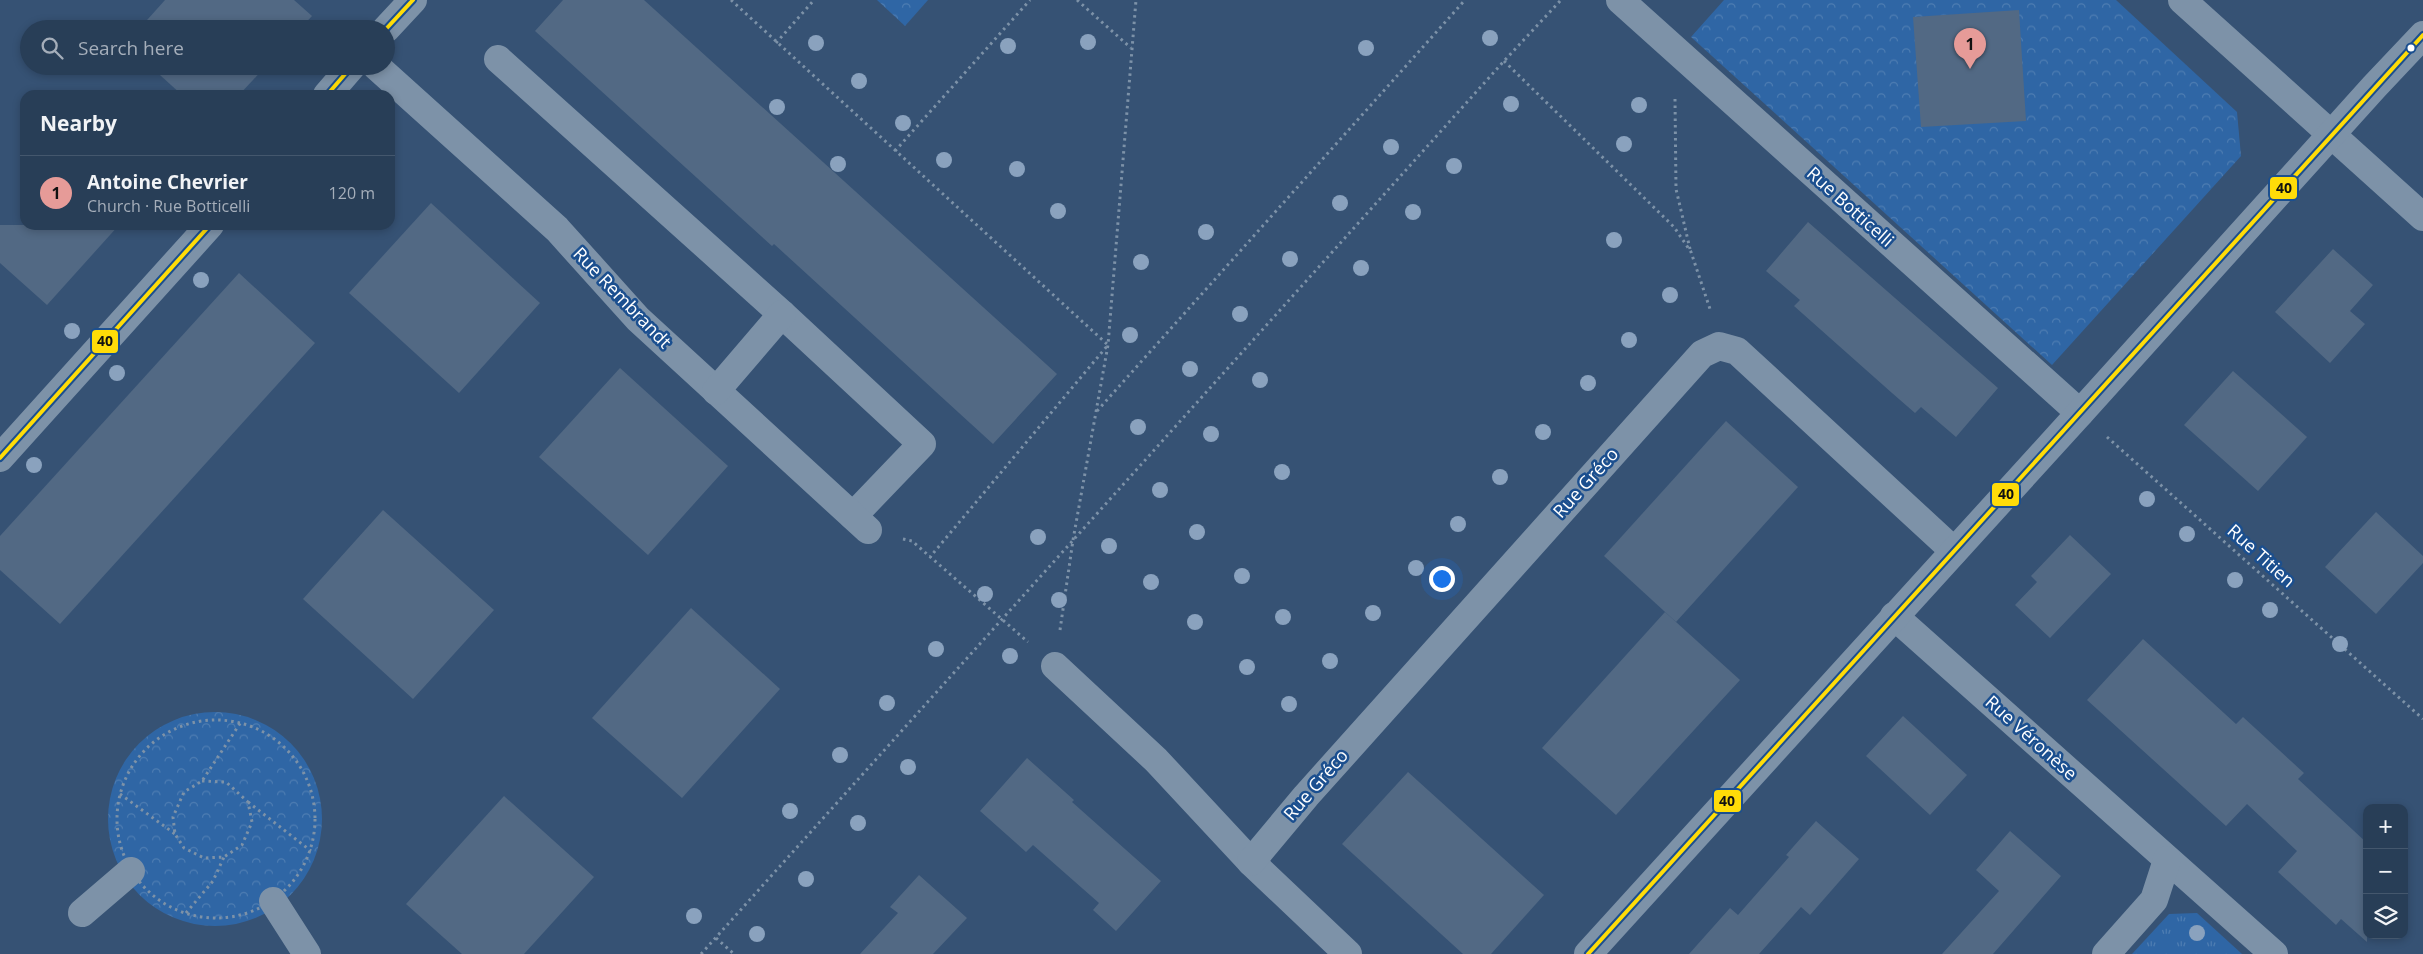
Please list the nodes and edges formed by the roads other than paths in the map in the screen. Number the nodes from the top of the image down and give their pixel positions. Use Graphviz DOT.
graph roads {
  1 [pos="413,0"];
  2 [pos="1620,0"];
  3 [pos="2182,0"];
  4 [pos="394,20"];
  5 [pos="2423,35"];
  6 [pos="498,60"];
  7 [pos="344,75"];
  8 [pos="386,75"];
  9 [pos="330,90"];
  10 [pos="2330,135"];
  11 [pos="2423,217"];
  12 [pos="205,230"];
  13 [pos="782,314"];
  14 [pos="716,391"];
  15 [pos="2080,413"];
  16 [pos="0,458"];
  17 [pos="1954,551"];
  18 [pos="1894,616"];
  19 [pos="1055,666"];
  20 [pos="2167,860"];
  21 [pos="1250,862"];
  22 [pos="131,871"];
  23 [pos="273,900"];
  24 [pos="82,912"];
  25 [pos="307,954"];
  26 [pos="1348,954"];
  27 [pos="1588,954"];
  28 [pos="2106,954"];
  29 [pos="2274,954"];
  1 -- 4 [label="street"];
  2 -- 15 [label="street, Rue Botticelli"];
  3 -- 10 [label="street"];
  5 -- 10 [label="street"];
  6 -- 13 [label="street"];
  7 -- 9 [label="street"];
  8 -- 14 [label="street, Rue Rembrandt"];
  10 -- 11 [label="street"];
  10 -- 15 [label="street"];
  12 -- 16 [label="street"];
  13 -- 14 [label="street"];
  13 -- 14 [label="street, Rue Rembrandt"];
  15 -- 17 [label="street"];
  17 -- 18 [label="street"];
  17 -- 21 [label="street, Rue Gréco"];
  18 -- 20 [label="street, Rue Véronèse"];
  18 -- 27 [label="street"];
  19 -- 21 [label="street"];
  20 -- 28 [label="street"];
  20 -- 29 [label="street, Rue Véronèse"];
  21 -- 26 [label="street"];
  22 -- 24 [label="street"];
  23 -- 25 [label="street"];
}
